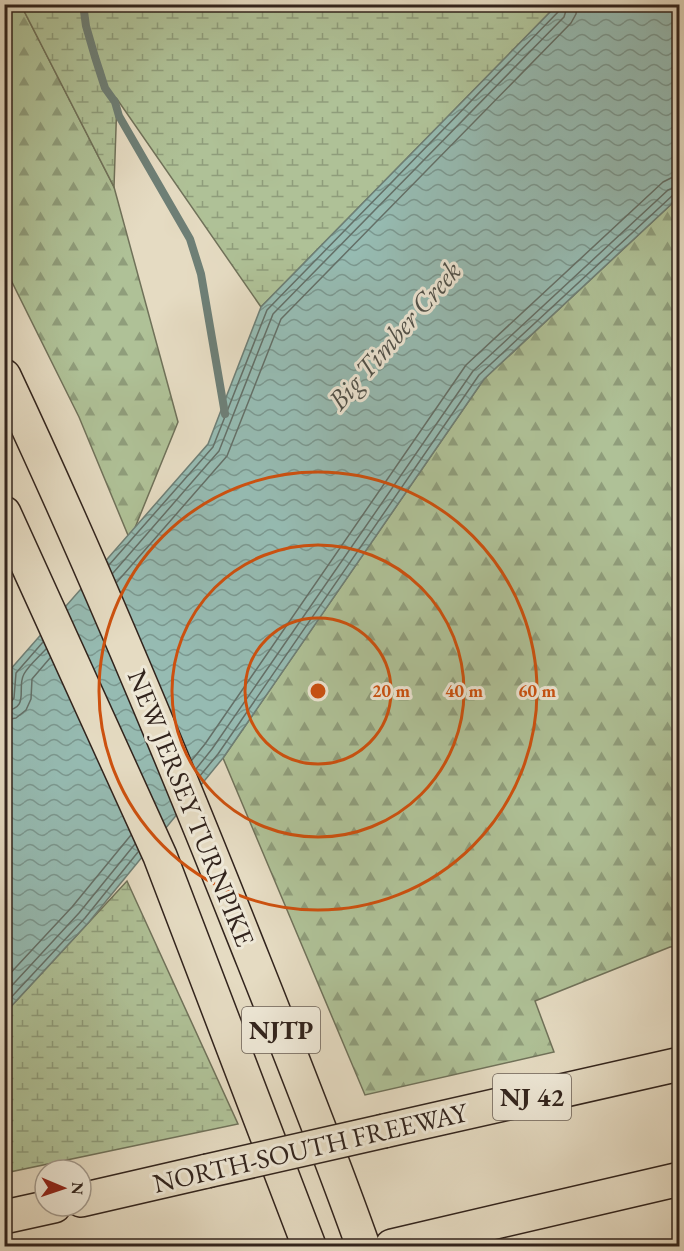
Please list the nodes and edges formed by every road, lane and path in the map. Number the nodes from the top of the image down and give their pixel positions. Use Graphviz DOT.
graph roads {
  1 [pos="4,376"];
  2 [pos="4,513"];
  3 [pos="680,1064"];
  4 [pos="680,1179"];
  5 [pos="680,1194"];
  6 [pos="93,1197"];
  7 [pos="33,1211"];
  8 [pos="521,1216"];
  9 [pos="4,1217"];
  10 [pos="309,1246"];
  11 [pos="363,1246"];
  12 [pos="392,1246"];
  1 -- 11 [label="highway, NEW JERSEY TURNPIKE / NJTP"];
  2 -- 10 [label="highway, NEW JERSEY TURNPIKE / NJTP"];
  3 -- 6 [label="highway, NORTH-SOUTH FREEWAY / NJ 42, bridge"];
  4 -- 8 [label="highway"];
  5 -- 8 [label="highway"];
  7 -- 9 [label="highway"];
  8 -- 12 [label="highway"];
}
